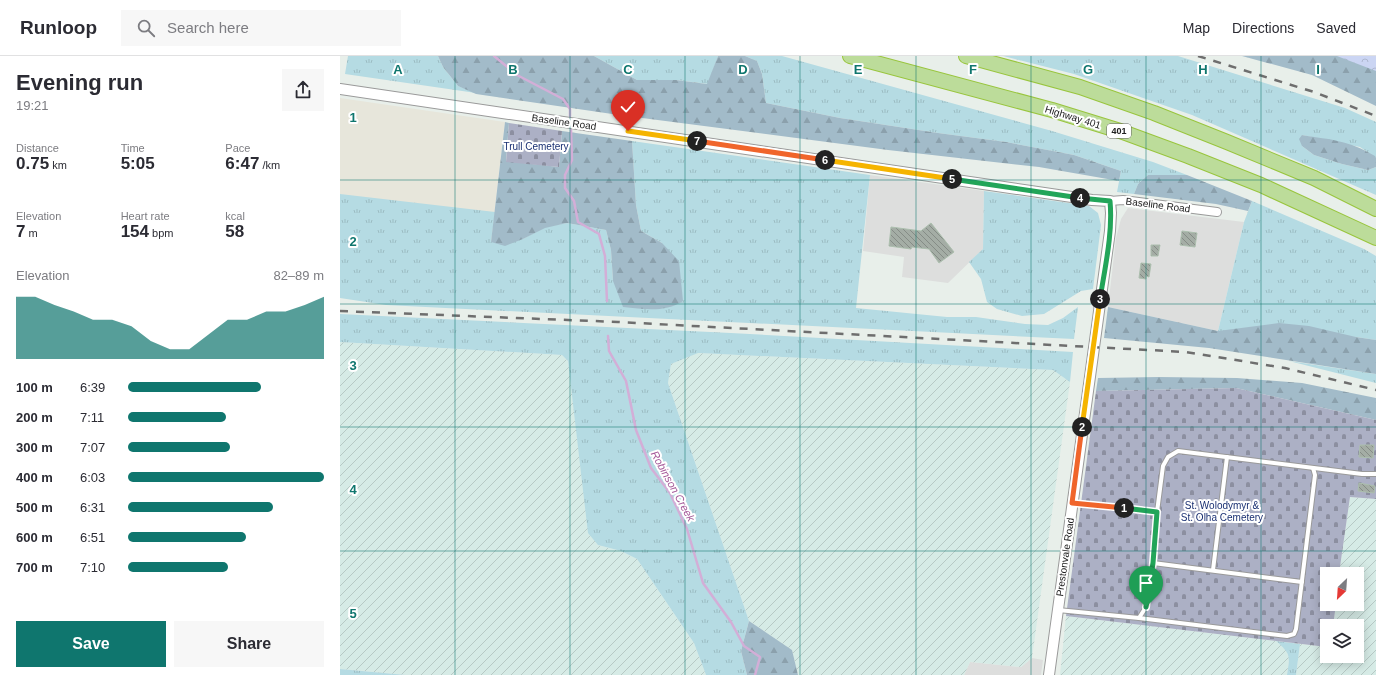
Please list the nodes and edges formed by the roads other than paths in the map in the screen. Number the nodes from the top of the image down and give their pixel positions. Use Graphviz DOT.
graph roads {
  1 [pos="850,56"];
  2 [pos="966,56"];
  3 [pos="340,89"];
  4 [pos="1110,201"];
  5 [pos="1376,209"];
  6 [pos="1217,212"];
  7 [pos="1376,238"];
  8 [pos="1227,457"];
  9 [pos="1313,468"];
  10 [pos="1376,474"];
  11 [pos="1072,503"];
  12 [pos="1157,512"];
  13 [pos="1153,563"];
  14 [pos="1214,570"];
  15 [pos="1302,582"];
  16 [pos="1058,610"];
  17 [pos="1139,618"];
  18 [pos="1049,675"];
  1 -- 7 [label="highway, Highway 401 / 401"];
  2 -- 5 [label="highway"];
  3 -- 4 [label="street, Baseline Road"];
  4 -- 6 [label="street, Baseline Road"];
  4 -- 11 [label="street, Prestonvale Road"];
  8 -- 9 [label="lane"];
  8 -- 12 [label="lane"];
  8 -- 14 [label="lane"];
  9 -- 10 [label="lane"];
  9 -- 15 [label="lane"];
  11 -- 12 [label="lane"];
  11 -- 16 [label="street, Prestonvale Road"];
  12 -- 13 [label="lane"];
  13 -- 14 [label="lane"];
  13 -- 17 [label="lane"];
  14 -- 15 [label="lane"];
  15 -- 17 [label="lane"];
  16 -- 17 [label="lane"];
  16 -- 18 [label="street, Prestonvale Road"];
}
